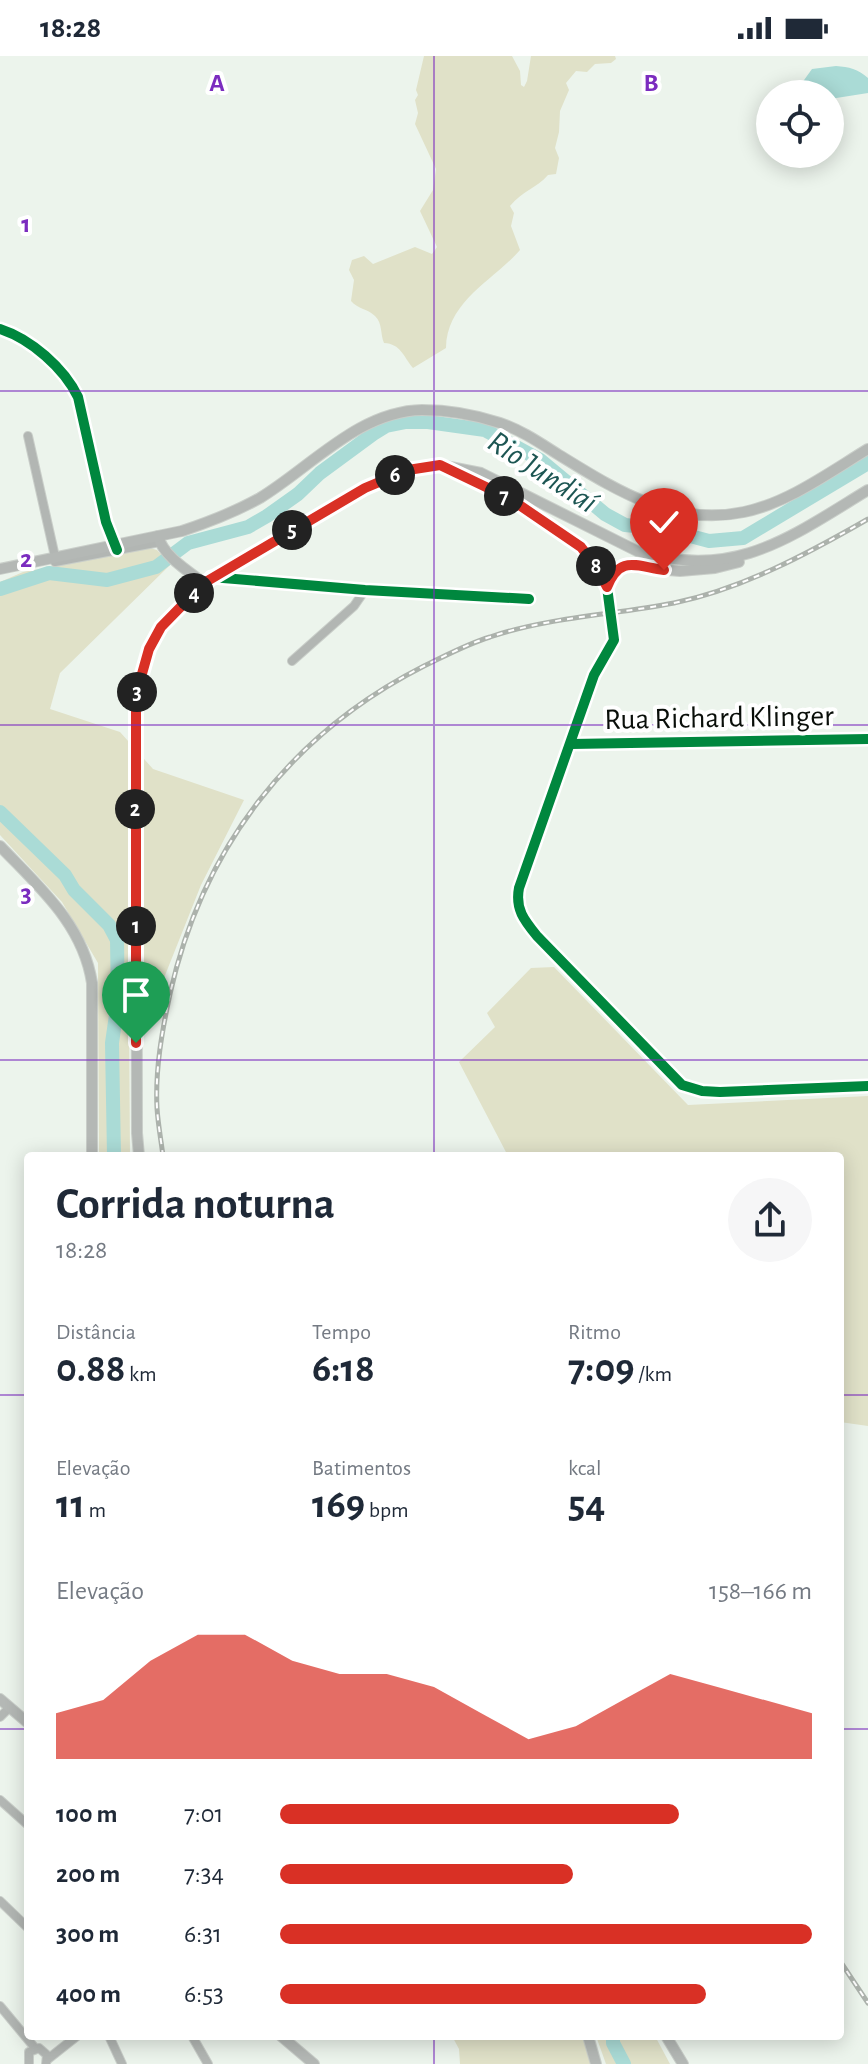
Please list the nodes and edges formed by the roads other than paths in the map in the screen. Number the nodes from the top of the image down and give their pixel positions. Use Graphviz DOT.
graph roads {
  1 [pos="0,329"];
  2 [pos="28,436"];
  3 [pos="868,449"];
  4 [pos="440,465"];
  5 [pos="868,490"];
  6 [pos="161,541"];
  7 [pos="116,547"];
  8 [pos="765,549"];
  9 [pos="56,559"];
  10 [pos="0,569"];
  11 [pos="0,576"];
  12 [pos="208,580"];
  13 [pos="365,590"];
  14 [pos="607,591"];
  15 [pos="529,599"];
  16 [pos="292,661"];
  17 [pos="868,739"];
  18 [pos="571,744"];
  19 [pos="0,846"];
  20 [pos="868,1086"];
  21 [pos="92,1152"];
  22 [pos="139,1152"];
  23 [pos="0,1699"];
  24 [pos="10,1707"];
  25 [pos="0,1717"];
  26 [pos="24,1719"];
  27 [pos="0,1800"];
  28 [pos="24,1821"];
  29 [pos="0,1901"];
  30 [pos="24,1924"];
  31 [pos="0,2006"];
  32 [pos="22,2034"];
  33 [pos="29,2040"];
  34 [pos="71,2040"];
  35 [pos="111,2040"];
  36 [pos="194,2040"];
  37 [pos="286,2040"];
  38 [pos="589,2040"];
  39 [pos="668,2040"];
  40 [pos="67,2043"];
  41 [pos="39,2048"];
  42 [pos="26,2061"];
  43 [pos="46,2063"];
  44 [pos="122,2064"];
  45 [pos="208,2064"];
  46 [pos="314,2064"];
  47 [pos="596,2064"];
  48 [pos="683,2064"];
  1 -- 7 [label="street"];
  2 -- 9 [label="street"];
  3 -- 6 [label="main road"];
  4 -- 8 [label="main road"];
  4 -- 12 [label="main road"];
  4 -- 14 [label="main road"];
  5 -- 8 [label="main road"];
  6 -- 7 [label="main road"];
  6 -- 12 [label="main road"];
  7 -- 9 [label="main road"];
  8 -- 14 [label="main road"];
  9 -- 10 [label="main road"];
  9 -- 11 [label="street"];
  12 -- 13 [label="street"];
  12 -- 22 [label="main road"];
  13 -- 15 [label="street"];
  13 -- 16 [label="street"];
  14 -- 18 [label="street, bridge"];
  17 -- 18 [label="street, Rua Richard Klinger"];
  18 -- 20 [label="street"];
  19 -- 21 [label="main road"];
  23 -- 24 [label="main road"];
  24 -- 25 [label="street"];
  24 -- 26 [label="main road"];
  27 -- 28 [label="street"];
  29 -- 30 [label="street"];
  31 -- 32 [label="street"];
  32 -- 42 [label="street"];
  33 -- 41 [label="street"];
  34 -- 40 [label="street"];
  35 -- 44 [label="street"];
  36 -- 45 [label="street"];
  37 -- 46 [label="main road"];
  38 -- 47 [label="main road"];
  39 -- 48 [label="main road"];
  40 -- 41 [label="street"];
  40 -- 43 [label="street"];
  41 -- 42 [label="street"];
  41 -- 43 [label="street"];
}
